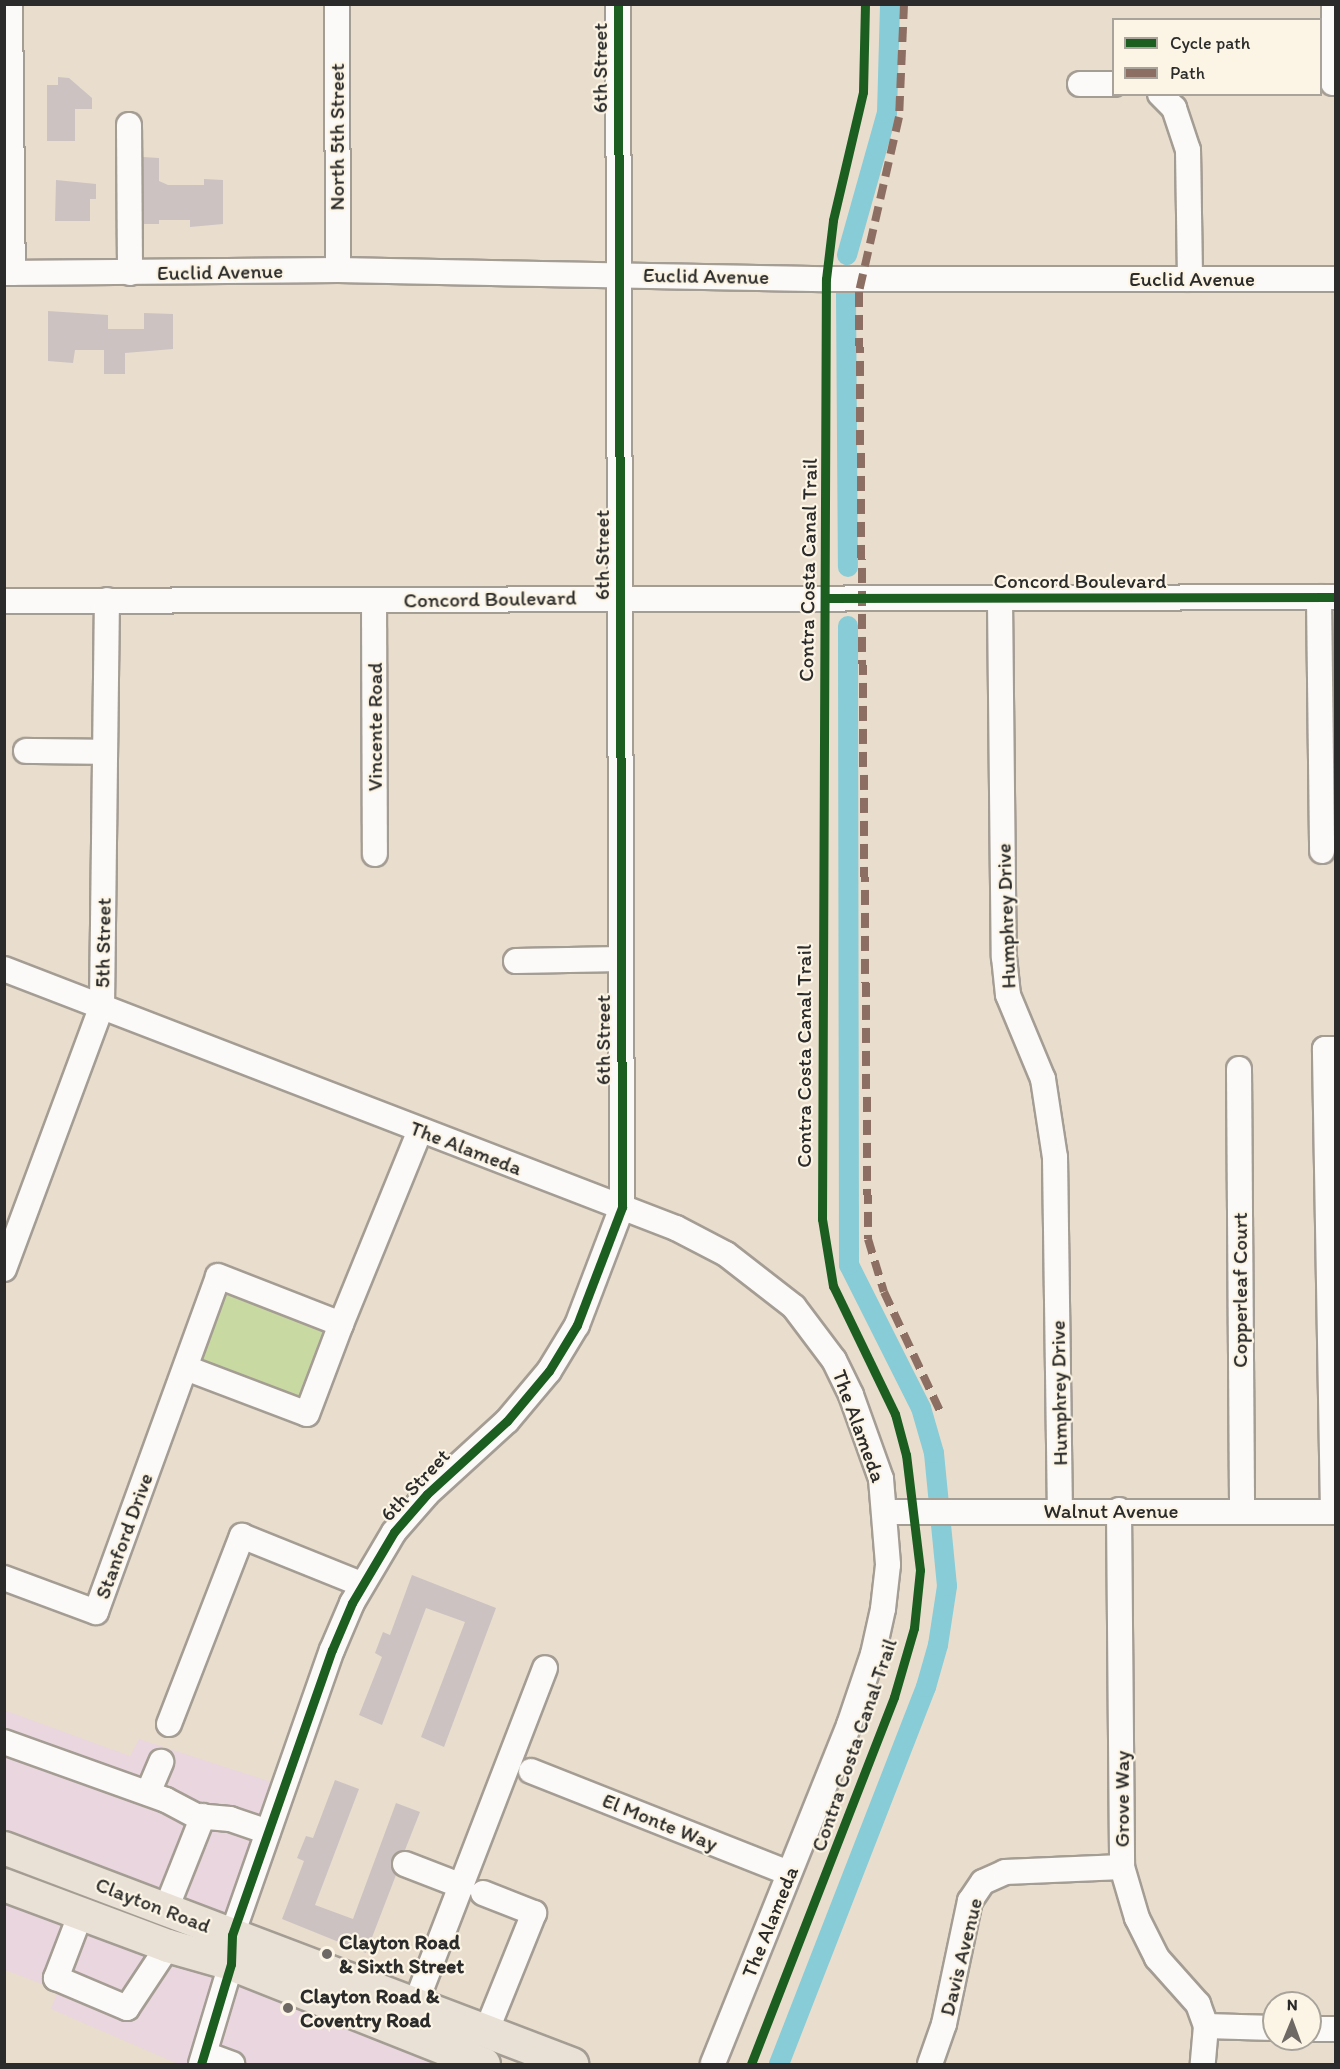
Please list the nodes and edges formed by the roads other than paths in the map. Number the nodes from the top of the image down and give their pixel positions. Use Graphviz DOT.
graph roads {
  1 [pos="10,4"];
  2 [pos="337,4"];
  3 [pos="618,4"];
  4 [pos="1334,4"];
  5 [pos="1333,83"];
  6 [pos="1080,84"];
  7 [pos="1112,84"];
  8 [pos="1167,101"];
  9 [pos="129,125"];
  10 [pos="338,270"];
  11 [pos="9,273"];
  12 [pos="129,273"];
  13 [pos="618,274"];
  14 [pos="1190,279"];
  15 [pos="1335,279"];
  16 [pos="1327,597"];
  17 [pos="620,598"];
  18 [pos="107,600"];
  19 [pos="374,600"];
  20 [pos="1000,600"];
  21 [pos="4,601"];
  22 [pos="26,751"];
  23 [pos="105,752"];
  24 [pos="1322,851"];
  25 [pos="375,854"];
  26 [pos="621,959"];
  27 [pos="516,961"];
  28 [pos="4,969"];
  29 [pos="102,1006"];
  30 [pos="1335,1049"];
  31 [pos="1239,1068"];
  32 [pos="420,1130"];
  33 [pos="1332,1202"];
  34 [pos="621,1207"];
  35 [pos="4,1269"];
  36 [pos="341,1324"];
  37 [pos="186,1368"];
  38 [pos="1119,1510"];
  39 [pos="1060,1511"];
  40 [pos="886,1512"];
  41 [pos="1242,1512"];
  42 [pos="1334,1512"];
  43 [pos="4,1578"];
  44 [pos="362,1584"];
  45 [pos="544,1668"];
  46 [pos="169,1724"];
  47 [pos="7,1749"];
  48 [pos="161,1761"];
  49 [pos="531,1771"];
  50 [pos="148,1793"];
  51 [pos="203,1816"];
  52 [pos="268,1832"];
  53 [pos="4,1848"];
  54 [pos="405,1864"];
  55 [pos="1122,1868"];
  56 [pos="789,1873"];
  57 [pos="4,1885"];
  58 [pos="472,1889"];
  59 [pos="165,1910"];
  60 [pos="81,1913"];
  61 [pos="168,1946"];
  62 [pos="231,1950"];
  63 [pos="415,2005"];
  64 [pos="1206,2026"];
  65 [pos="1262,2028"];
  66 [pos="486,2032"];
  67 [pos="448,2058"];
  68 [pos="203,2059"];
  69 [pos="232,2064"];
  70 [pos="484,2064"];
  71 [pos="572,2064"];
  72 [pos="713,2064"];
  73 [pos="930,2064"];
  74 [pos="1203,2064"];
  1 -- 11 [label="street"];
  2 -- 10 [label="street, North 5th Street"];
  3 -- 13 [label="street, 6th Street"];
  4 -- 5 [label="street"];
  6 -- 7 [label="street"];
  8 -- 14 [label="street"];
  9 -- 12 [label="street"];
  10 -- 12 [label="street, Euclid Avenue"];
  10 -- 13 [label="street, Euclid Avenue"];
  11 -- 12 [label="street, Euclid Avenue"];
  13 -- 14 [label="street, Euclid Avenue"];
  13 -- 17 [label="street, 6th Street"];
  14 -- 15 [label="street, Euclid Avenue"];
  16 -- 20 [label="street, Concord Boulevard"];
  16 -- 24 [label="street"];
  17 -- 19 [label="street, Concord Boulevard"];
  17 -- 20 [label="street, Concord Boulevard"];
  17 -- 26 [label="street, 6th Street"];
  18 -- 19 [label="street, Concord Boulevard"];
  18 -- 21 [label="street, Concord Boulevard"];
  18 -- 23 [label="street, 5th Street"];
  19 -- 25 [label="street, Vincente Road"];
  20 -- 39 [label="street, Humphrey Drive"];
  22 -- 23 [label="street"];
  23 -- 29 [label="street, 5th Street"];
  26 -- 27 [label="street"];
  26 -- 34 [label="street, 6th Street"];
  28 -- 29 [label="street, The Alameda"];
  29 -- 32 [label="street, The Alameda"];
  29 -- 35 [label="street, 5th Street"];
  30 -- 33 [label="street"];
  31 -- 41 [label="street, Copperleaf Court"];
  32 -- 34 [label="street, The Alameda"];
  32 -- 36 [label="street"];
  33 -- 42 [label="street"];
  34 -- 40 [label="street, The Alameda"];
  34 -- 44 [label="street, 6th Street"];
  36 -- 37 [label="street"];
  36 -- 37 [label="street, Stanford Drive"];
  37 -- 43 [label="street, Stanford Drive"];
  38 -- 39 [label="street, Walnut Avenue"];
  38 -- 41 [label="street, Walnut Avenue"];
  38 -- 55 [label="street, Grove Way"];
  39 -- 40 [label="street, Walnut Avenue"];
  40 -- 56 [label="street, The Alameda"];
  41 -- 42 [label="street, Walnut Avenue"];
  44 -- 46 [label="street"];
  44 -- 52 [label="street, 6th Street"];
  45 -- 58 [label="street"];
  47 -- 50 [label="street"];
  48 -- 50 [label="street"];
  49 -- 56 [label="street, El Monte Way"];
  50 -- 51 [label="street"];
  51 -- 52 [label="street"];
  51 -- 59 [label="street"];
  52 -- 62 [label="street, 6th Street"];
  53 -- 59 [label="main road, Clayton Road"];
  54 -- 58 [label="street"];
  55 -- 64 [label="street, Grove Way"];
  55 -- 73 [label="street, Davis Avenue"];
  56 -- 72 [label="street, The Alameda"];
  57 -- 60 [label="main road, Clayton Road"];
  58 -- 63 [label="street"];
  58 -- 66 [label="street"];
  59 -- 62 [label="main road, Clayton Road"];
  60 -- 61 [label="main road, Clayton Road"];
  60 -- 61 [label="street"];
  61 -- 62 [label="main road, Clayton Road"];
  62 -- 63 [label="main road, Clayton Road"];
  62 -- 67 [label="main road, Clayton Road"];
  62 -- 68 [label="street, 6th Street"];
  63 -- 66 [label="main road, Clayton Road"];
  64 -- 65 [label="street"];
  64 -- 74 [label="street, Grove Way"];
  66 -- 71 [label="main road, Clayton Road"];
  67 -- 70 [label="main road, Clayton Road"];
  68 -- 69 [label="street"];
}
